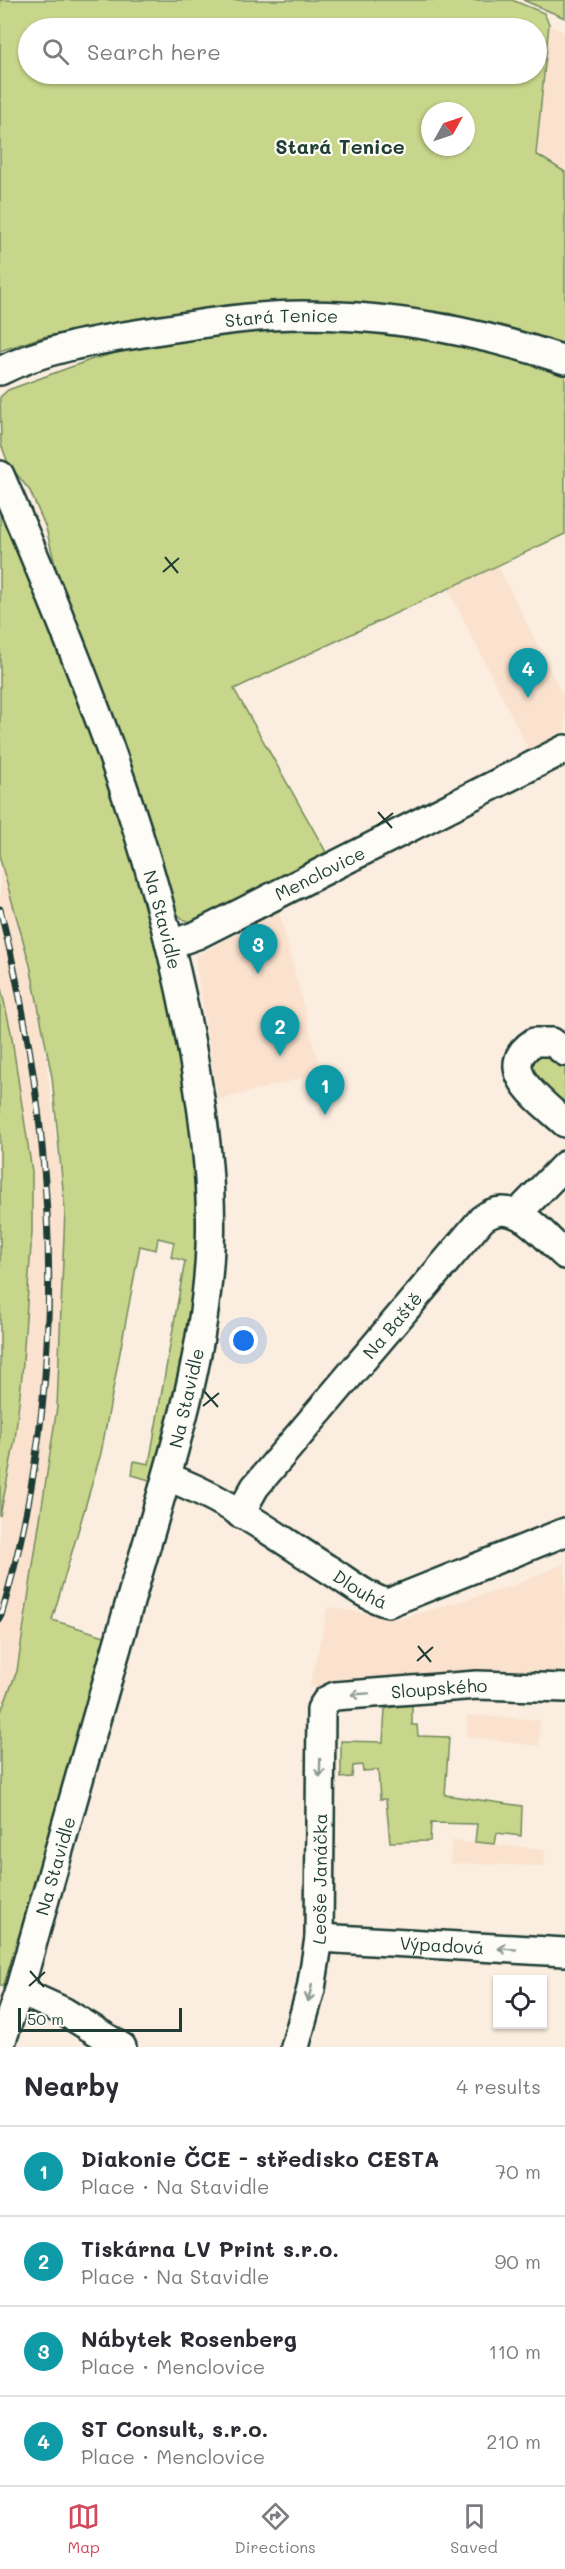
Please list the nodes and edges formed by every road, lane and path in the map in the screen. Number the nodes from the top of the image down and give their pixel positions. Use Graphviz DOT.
graph roads {
  1 [pos="565,360"];
  2 [pos="0,371"];
  3 [pos="0,475"];
  4 [pos="565,749"];
  5 [pos="171,944"];
  6 [pos="565,1052"];
  7 [pos="565,1123"];
  8 [pos="565,1165"];
  9 [pos="518,1213"];
  10 [pos="565,1255"];
  11 [pos="167,1477"];
  12 [pos="240,1514"];
  13 [pos="565,1532"];
  14 [pos="565,1688"];
  15 [pos="321,1709"];
  16 [pos="319,1938"];
  17 [pos="565,1952"];
  18 [pos="19,1991"];
  19 [pos="0,2046"];
  20 [pos="122,2047"];
  21 [pos="295,2047"];
  1 -- 2 [label="street, Stará Tenice"];
  3 -- 5 [label="street, Na Stavidle"];
  4 -- 5 [label="street, Menclovice"];
  5 -- 11 [label="street, Na Stavidle"];
  6 -- 7 [label="street"];
  8 -- 9 [label="street"];
  9 -- 10 [label="street"];
  9 -- 12 [label="street, Na Baště"];
  11 -- 12 [label="street, Dlouhá"];
  11 -- 18 [label="street, Na Stavidle"];
  12 -- 13 [label="street, Dlouhá"];
  14 -- 15 [label="street, Sloupského, one-way"];
  15 -- 16 [label="street, Leoše Janáčka, one-way"];
  17 -- 16 [label="street, Výpadová, one-way"];
  16 -- 21 [label="street, Leoše Janáčka, one-way"];
  18 -- 19 [label="street, Na Stavidle"];
  18 -- 20 [label="street"];
}
